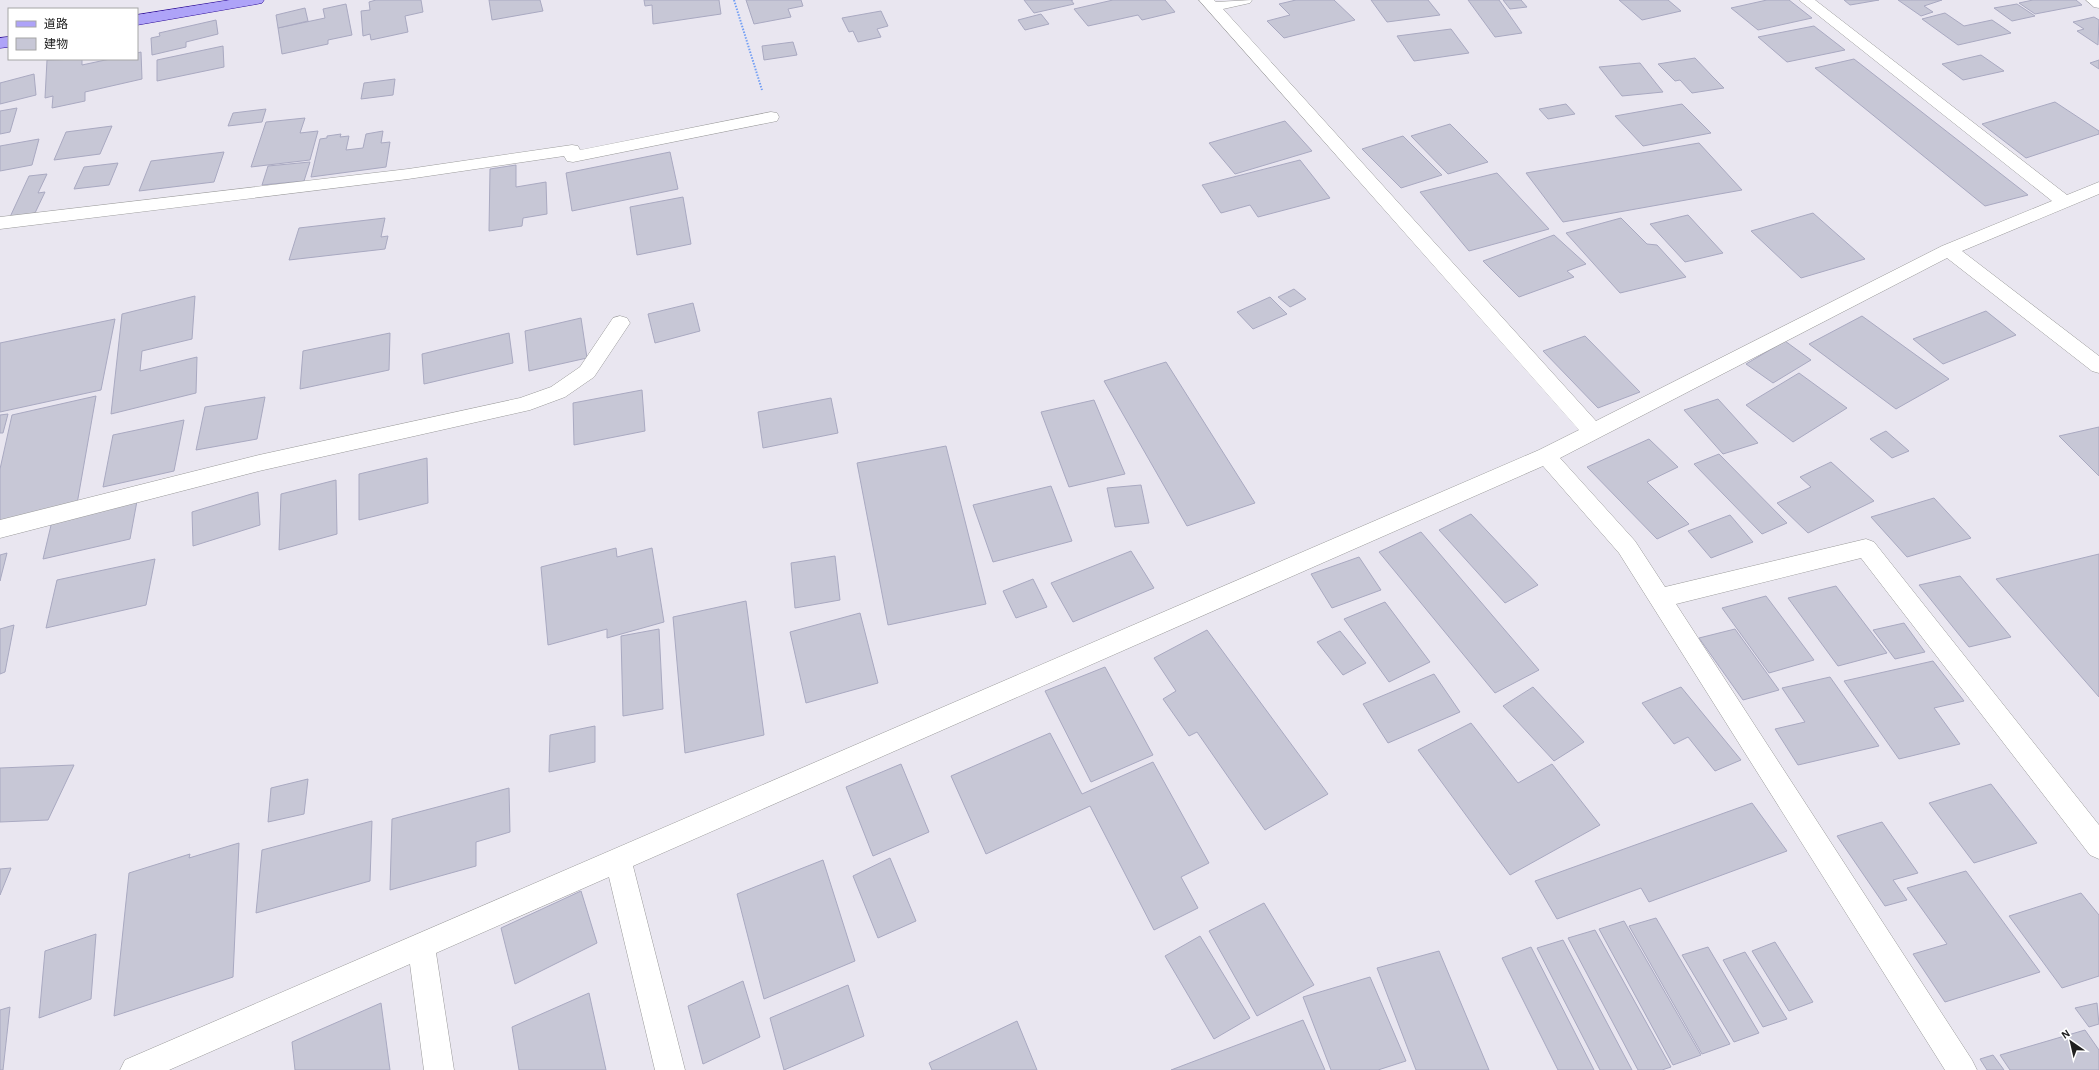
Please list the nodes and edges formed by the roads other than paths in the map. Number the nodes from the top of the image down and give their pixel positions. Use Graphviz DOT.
graph roads {
  1 [pos="257,0"];
  2 [pos="1244,0"];
  3 [pos="1806,0"];
  4 [pos="2093,0"];
  5 [pos="1210,4"];
  6 [pos="2099,4"];
  7 [pos="138,20"];
  8 [pos="771,117"];
  9 [pos="2099,188"];
  10 [pos="2065,202"];
  11 [pos="0,223"];
  12 [pos="1948,250"];
  13 [pos="620,323"];
  14 [pos="2099,366"];
  15 [pos="1593,432"];
  16 [pos="1546,456"];
  17 [pos="0,529"];
  18 [pos="1659,598"];
  19 [pos="2099,846"];
  20 [pos="618,860"];
  21 [pos="421,945"];
  22 [pos="135,1070"];
  23 [pos="439,1070"];
  24 [pos="670,1070"];
  25 [pos="1962,1070"];
  1 -- 7 [label="main road"];
  2 -- 5 [label="street"];
  3 -- 10 [label="street"];
  4 -- 6 [label="street"];
  5 -- 15 [label="street"];
  8 -- 11 [label="street"];
  9 -- 10 [label="street"];
  10 -- 12 [label="street"];
  12 -- 14 [label="street"];
  12 -- 15 [label="street"];
  13 -- 17 [label="street"];
  15 -- 16 [label="street"];
  16 -- 18 [label="street"];
  16 -- 20 [label="street"];
  18 -- 19 [label="street"];
  18 -- 25 [label="street"];
  20 -- 21 [label="street"];
  20 -- 24 [label="street"];
  21 -- 22 [label="street"];
  21 -- 23 [label="street"];
}
